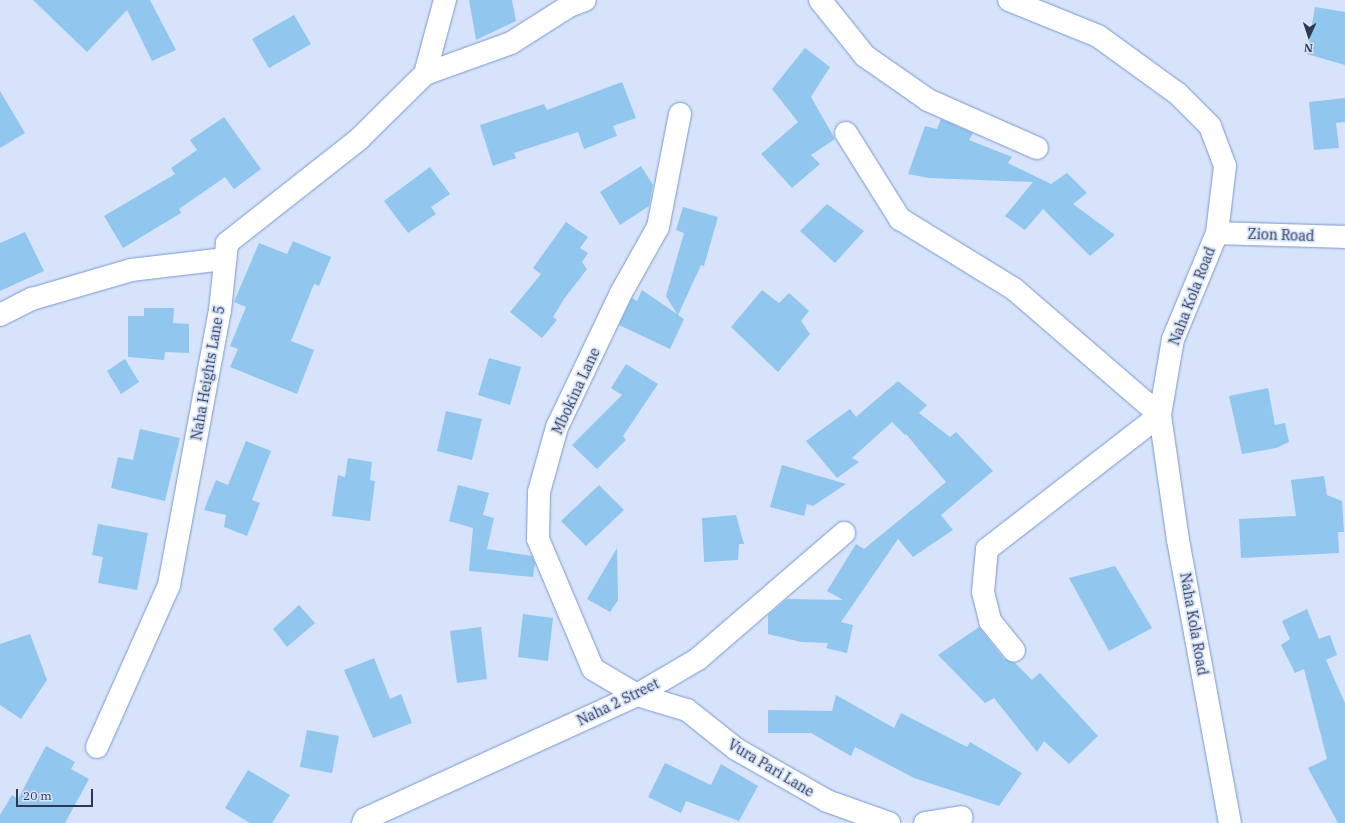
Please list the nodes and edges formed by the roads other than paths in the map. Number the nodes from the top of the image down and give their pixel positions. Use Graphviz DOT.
graph roads {
  1 [pos="446,0"];
  2 [pos="585,0"];
  3 [pos="820,0"];
  4 [pos="1009,0"];
  5 [pos="425,74"];
  6 [pos="680,114"];
  7 [pos="846,133"];
  8 [pos="1037,148"];
  9 [pos="1217,233"];
  10 [pos="1345,237"];
  11 [pos="225,260"];
  12 [pos="0,314"];
  13 [pos="1160,415"];
  14 [pos="844,533"];
  15 [pos="1014,651"];
  16 [pos="637,695"];
  17 [pos="98,747"];
  18 [pos="962,817"];
  19 [pos="363,823"];
  20 [pos="889,823"];
  21 [pos="924,823"];
  22 [pos="1230,823"];
  1 -- 5 [label="street"];
  2 -- 5 [label="street"];
  3 -- 8 [label="street"];
  4 -- 9 [label="street, Naha Kola Road"];
  5 -- 11 [label="street, Naha Heights Lane 5"];
  6 -- 16 [label="street, Mbokina Lane"];
  7 -- 13 [label="street"];
  9 -- 10 [label="street, Zion Road"];
  9 -- 13 [label="street, Naha Kola Road"];
  11 -- 12 [label="street"];
  11 -- 17 [label="street, Naha Heights Lane 5"];
  13 -- 15 [label="street"];
  13 -- 22 [label="street, Naha Kola Road"];
  14 -- 16 [label="street, Naha 2 Street"];
  16 -- 19 [label="street, Naha 2 Street"];
  16 -- 20 [label="street, Vura Pari Lane"];
  18 -- 21 [label="street"];
}
